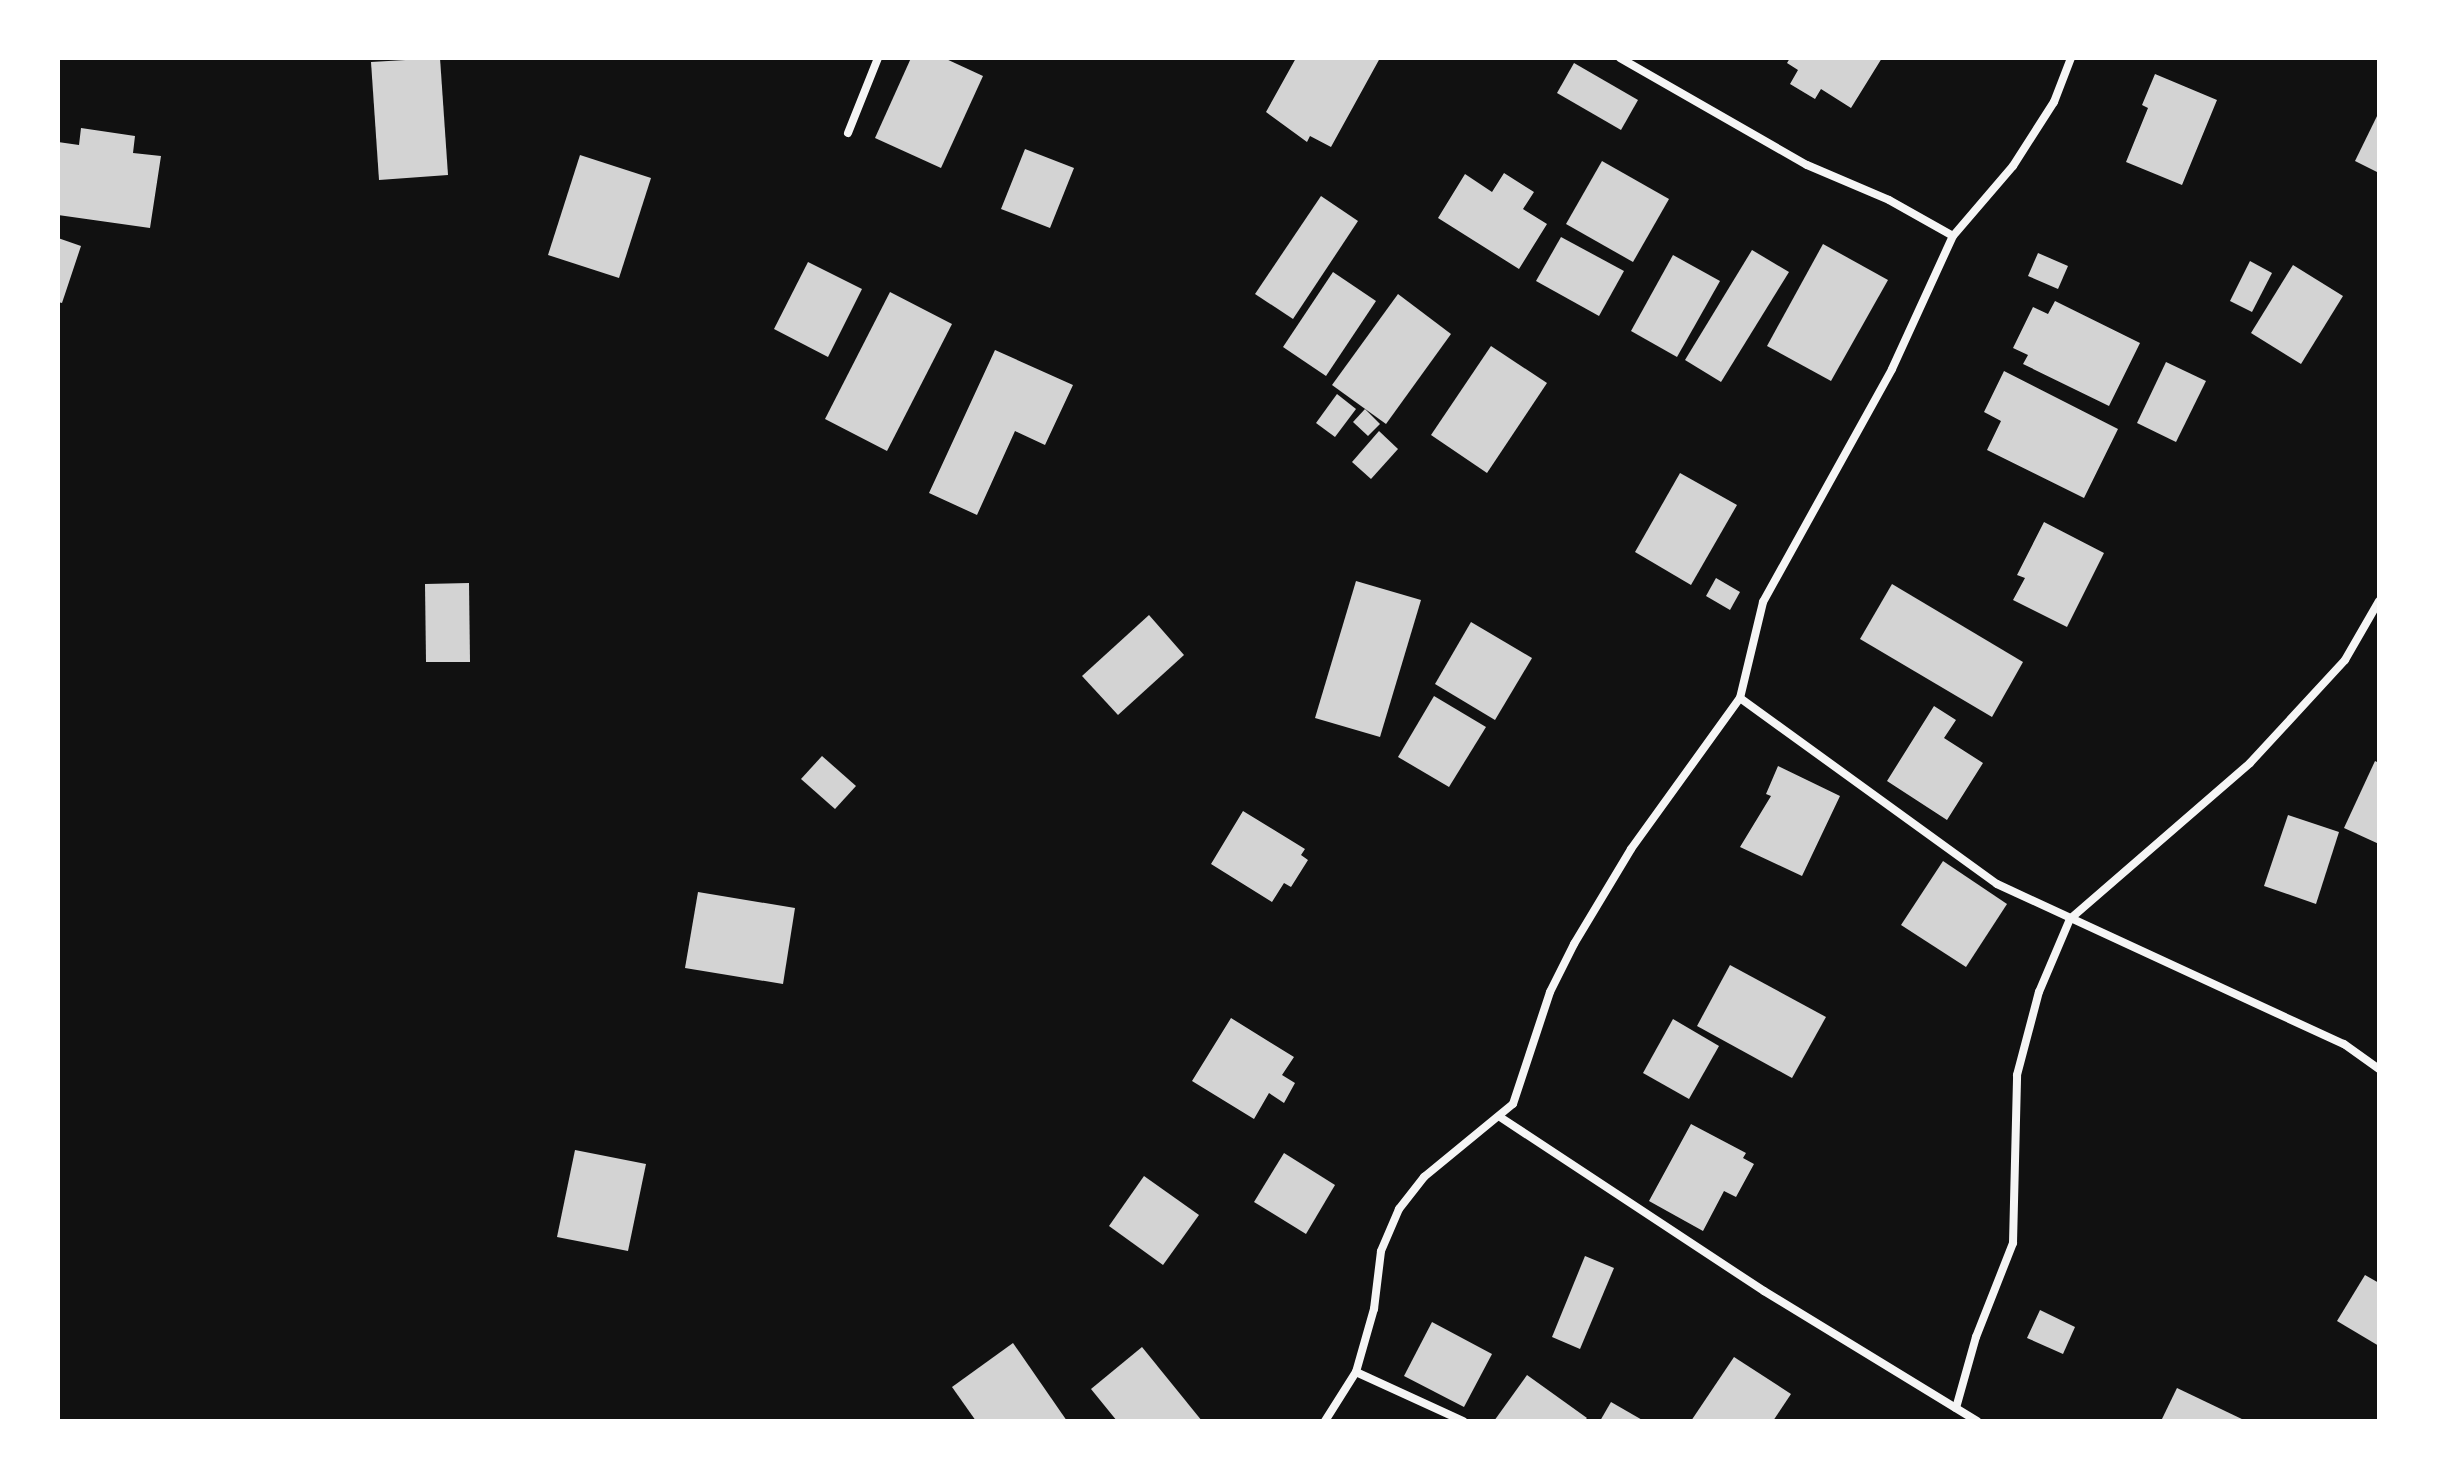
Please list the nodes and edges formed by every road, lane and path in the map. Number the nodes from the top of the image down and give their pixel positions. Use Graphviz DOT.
graph roads {
  1 [pos="878,58"];
  2 [pos="1620,58"];
  3 [pos="2071,58"];
  4 [pos="848,133"];
  5 [pos="1953,236"];
  6 [pos="2379,601"];
  7 [pos="1740,698"];
  8 [pos="2070,919"];
  9 [pos="2379,1069"];
  10 [pos="1500,1117"];
  11 [pos="1356,1372"];
  12 [pos="1956,1408"];
  13 [pos="1325,1421"];
  14 [pos="1463,1421"];
  15 [pos="1977,1421"];
  1 -- 4 [label="street"];
  2 -- 5 [label="street"];
  3 -- 5 [label="street"];
  5 -- 7 [label="street"];
  6 -- 8 [label="street"];
  7 -- 8 [label="street"];
  7 -- 10 [label="street"];
  8 -- 9 [label="street"];
  8 -- 12 [label="street"];
  10 -- 11 [label="street"];
  10 -- 12 [label="street"];
  11 -- 13 [label="street"];
  11 -- 14 [label="street"];
  12 -- 15 [label="street"];
}
